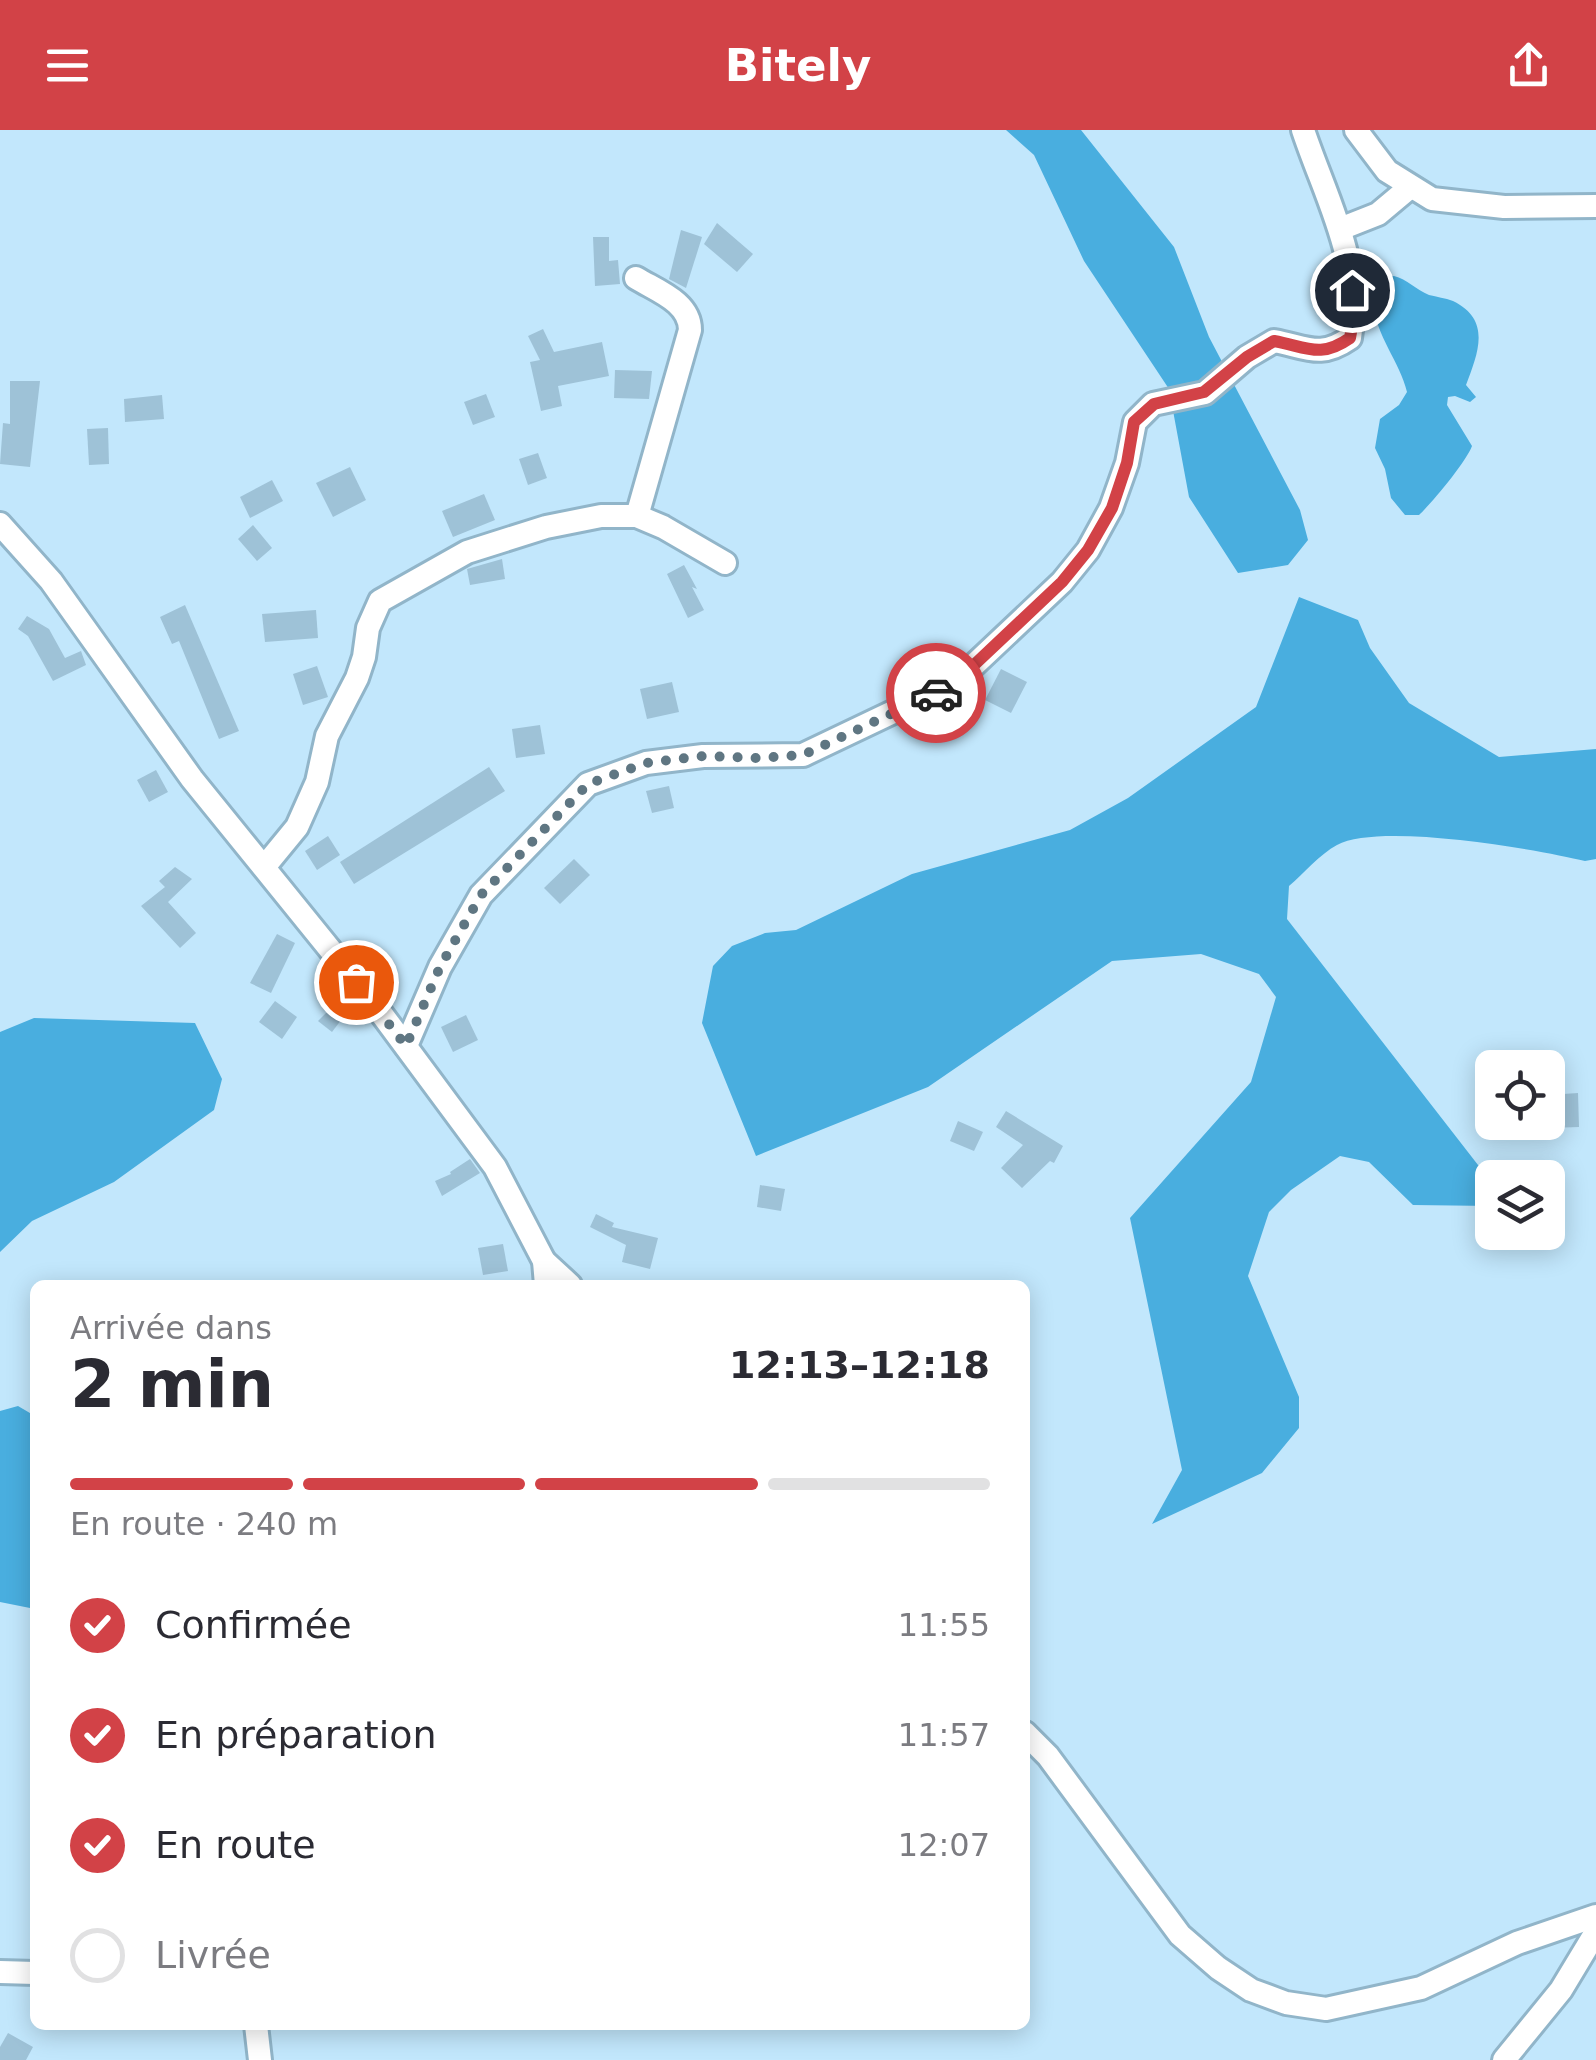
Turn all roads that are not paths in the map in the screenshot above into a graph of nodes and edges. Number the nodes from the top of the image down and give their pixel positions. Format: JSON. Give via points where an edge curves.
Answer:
{"nodes":[{"id":1,"x":1303,"y":130,"type":"edge"},
{"id":2,"x":1356,"y":130,"type":"edge"},
{"id":3,"x":1409,"y":188,"type":"junction"},
{"id":4,"x":1596,"y":206,"type":"edge"},
{"id":5,"x":1340,"y":229,"type":"junction"},
{"id":6,"x":636,"y":278,"type":"dead end"},
{"id":7,"x":637,"y":516,"type":"junction"},
{"id":8,"x":0,"y":524,"type":"edge"},
{"id":9,"x":725,"y":563,"type":"dead end"},
{"id":10,"x":265,"y":866,"type":"junction"},
{"id":11,"x":406,"y":1046,"type":"junction"},
{"id":12,"x":545,"y":1273,"type":"edge"},
{"id":13,"x":1030,"y":1739,"type":"edge"},
{"id":14,"x":1596,"y":1916,"type":"edge"},
{"id":15,"x":1596,"y":1932,"type":"edge"},
{"id":16,"x":0,"y":1972,"type":"edge"},
{"id":17,"x":30,"y":1973,"type":"edge"},
{"id":18,"x":257,"y":2030,"type":"edge"},
{"id":19,"x":260,"y":2060,"type":"edge"},
{"id":20,"x":1504,"y":2060,"type":"edge"}],
"edges":[{"from":1,"to":5,"type":"street"},
{"from":2,"to":3,"type":"street"},
{"from":3,"to":4,"type":"street","via":[[1432,199],[1504,207]]},
{"from":3,"to":5,"type":"street","via":[[1378,214]]},
{"from":5,"to":11,"type":"street","via":[[1350,266],[1350,338],[1332,350],[1314,351],[1274,341],[1204,392],[1143,413],[1134,422],[1112,508],[1088,550],[956,682],[803,755],[646,763],[588,784],[481,895]]},
{"from":6,"to":7,"type":"street","via":[[690,316]]},
{"from":7,"to":9,"type":"street"},
{"from":7,"to":10,"type":"street","via":[[601,516],[467,552],[380,602],[297,827]]},
{"from":8,"to":10,"type":"street","via":[[51,581],[192,779]]},
{"from":10,"to":11,"type":"street"},
{"from":11,"to":12,"type":"street","via":[[496,1168]]},
{"from":13,"to":14,"type":"street","via":[[1180,1934],[1251,1990],[1286,2003],[1326,2009],[1421,1988],[1517,1943]]},
{"from":15,"to":20,"type":"street"},
{"from":16,"to":17,"type":"street"},
{"from":18,"to":19,"type":"street"}]}
